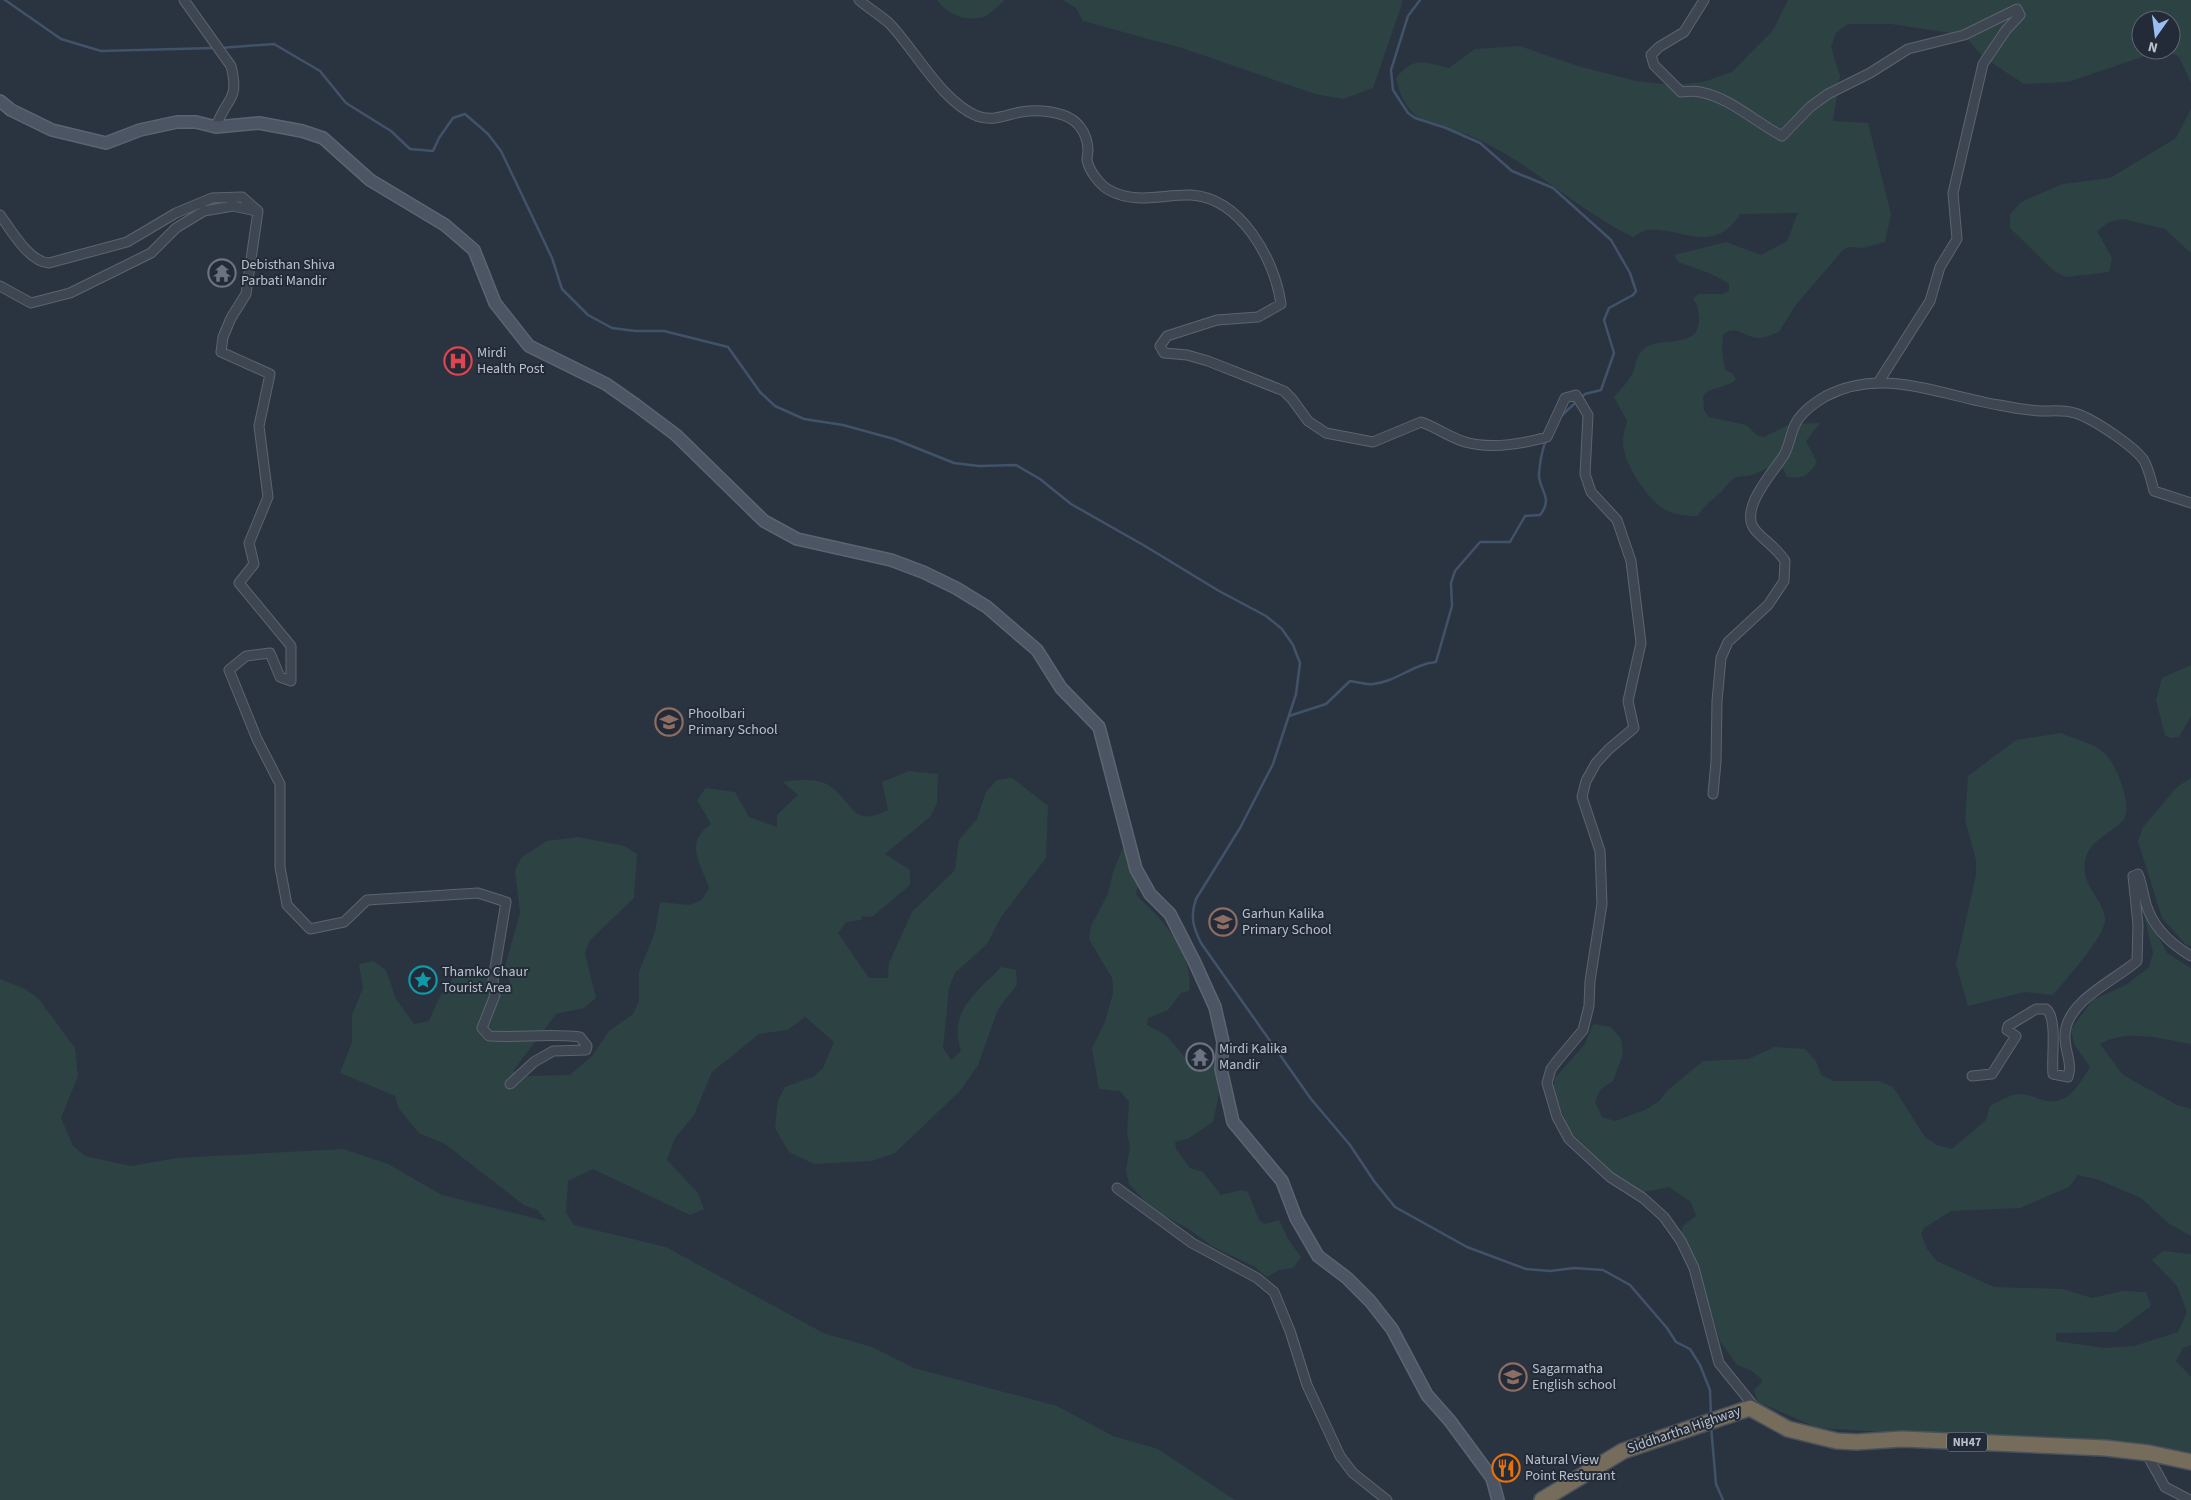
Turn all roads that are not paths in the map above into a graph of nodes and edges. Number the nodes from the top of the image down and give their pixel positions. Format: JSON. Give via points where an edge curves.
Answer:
{"nodes":[{"id":1,"x":184,"y":0,"type":"edge"},
{"id":2,"x":859,"y":0,"type":"edge"},
{"id":3,"x":1704,"y":0,"type":"edge"},
{"id":4,"x":0,"y":101,"type":"edge"},
{"id":5,"x":216,"y":127,"type":"junction"},
{"id":6,"x":258,"y":211,"type":"junction"},
{"id":7,"x":0,"y":215,"type":"edge"},
{"id":8,"x":0,"y":286,"type":"edge"},
{"id":9,"x":1878,"y":383,"type":"junction"},
{"id":10,"x":2191,"y":503,"type":"edge"},
{"id":11,"x":1713,"y":794,"type":"dead end"},
{"id":12,"x":2191,"y":956,"type":"edge"},
{"id":13,"x":1972,"y":1076,"type":"dead end"},
{"id":14,"x":510,"y":1084,"type":"dead end"},
{"id":15,"x":1117,"y":1188,"type":"dead end"},
{"id":16,"x":1754,"y":1410,"type":"junction"},
{"id":17,"x":2149,"y":1453,"type":"junction"},
{"id":18,"x":2191,"y":1462,"type":"edge"},
{"id":19,"x":1387,"y":1500,"type":"edge"},
{"id":20,"x":1498,"y":1500,"type":"edge"},
{"id":21,"x":1542,"y":1500,"type":"edge"},
{"id":22,"x":2190,"y":1500,"type":"edge"}],
"edges":[{"from":1,"to":5,"type":"street","via":[[210,34],[232,72],[235,91]]},
{"from":2,"to":16,"type":"street","via":[[888,22],[952,100],[977,116],[996,120],[1022,112],[1039,111],[1062,115],[1076,122],[1082,130],[1088,146],[1087,161],[1098,182],[1108,190],[1144,199],[1191,195],[1213,199],[1239,219],[1268,262],[1281,304],[1258,317],[1217,320],[1167,336],[1160,346],[1164,353],[1208,361],[1284,391],[1316,428],[1373,442],[1421,422],[1466,442],[1522,444],[1547,437],[1565,398],[1576,395],[1579,399],[1588,415],[1585,474],[1591,492],[1617,520],[1623,536],[1631,562],[1641,644],[1628,701],[1634,728],[1596,763],[1582,797],[1600,851],[1602,904],[1590,981],[1590,1006],[1583,1030],[1551,1069],[1547,1083],[1557,1117],[1569,1139],[1610,1177],[1643,1198],[1664,1217],[1681,1241],[1694,1268],[1719,1363]]},
{"from":3,"to":9,"type":"street","via":[[1684,32],[1651,55],[1654,65],[1681,92],[1698,91],[1727,101],[1782,136],[1810,107],[1828,94],[1870,73],[1908,48],[1964,35],[2018,9],[2020,15],[1983,64],[1953,194],[1957,239],[1940,267],[1930,301]]},
{"from":4,"to":5,"type":"street","via":[[11,110],[52,130],[106,143],[140,130],[177,122]]},
{"from":5,"to":20,"type":"street","via":[[259,123],[323,138],[370,180],[446,225],[474,250],[494,303],[529,346],[606,384],[636,405],[676,435],[764,521],[797,540],[891,560],[923,572],[987,607],[1037,650],[1061,688],[1099,727],[1136,869],[1150,894],[1170,914],[1215,1008],[1224,1042],[1221,1069],[1233,1122],[1282,1181],[1296,1218],[1318,1256],[1370,1300],[1392,1328],[1427,1395],[1492,1478]]},
{"from":6,"to":7,"type":"street","via":[[242,198],[212,198],[176,213],[127,242],[49,263],[41,263],[18,241]]},
{"from":6,"to":8,"type":"street","via":[[232,206],[204,211],[176,228],[151,253],[70,293],[31,303]]},
{"from":6,"to":14,"type":"street","via":[[246,294],[229,324],[221,352],[270,374],[259,426],[268,497],[249,543],[254,564],[239,583],[291,646],[291,681],[280,677],[270,653],[246,656],[229,670],[257,739],[280,784],[280,866],[287,905],[310,929],[344,922],[367,900],[478,893],[506,902],[494,980],[495,995],[482,1028],[489,1036],[549,1034],[580,1037],[587,1046],[586,1050],[553,1051],[534,1062]]},
{"from":9,"to":10,"type":"street","via":[[1912,385],[1998,405],[2040,411],[2067,410],[2086,417],[2130,446],[2143,459],[2154,491]]},
{"from":9,"to":11,"type":"street","via":[[1859,384],[1809,407],[1794,426],[1790,445],[1754,498],[1751,522],[1785,561],[1784,581],[1768,605],[1728,642],[1721,658]]},
{"from":12,"to":13,"type":"street","via":[[2160,931],[2150,916],[2138,874],[2133,876],[2138,925],[2136,961],[2090,994],[2068,1023],[2065,1033],[2071,1068],[2068,1077],[2053,1074],[2052,1021],[2046,1009],[2036,1009],[2008,1026],[2007,1030],[2016,1036],[1992,1074]]},
{"from":15,"to":19,"type":"street","via":[[1192,1243],[1257,1278],[1274,1292],[1307,1385],[1340,1456],[1353,1473]]},
{"from":16,"to":17,"type":"highway","name":"Siddhartha Highway","number":"NH47","via":[[1788,1429],[1837,1441],[1902,1439],[2105,1448]]},
{"from":16,"to":21,"type":"highway","name":"Siddhartha Highway","via":[[1623,1451]]},
{"from":17,"to":18,"type":"highway","name":"Siddhartha Highway","number":"NH47"},
{"from":17,"to":22,"type":"street","via":[[2165,1487]]}]}
